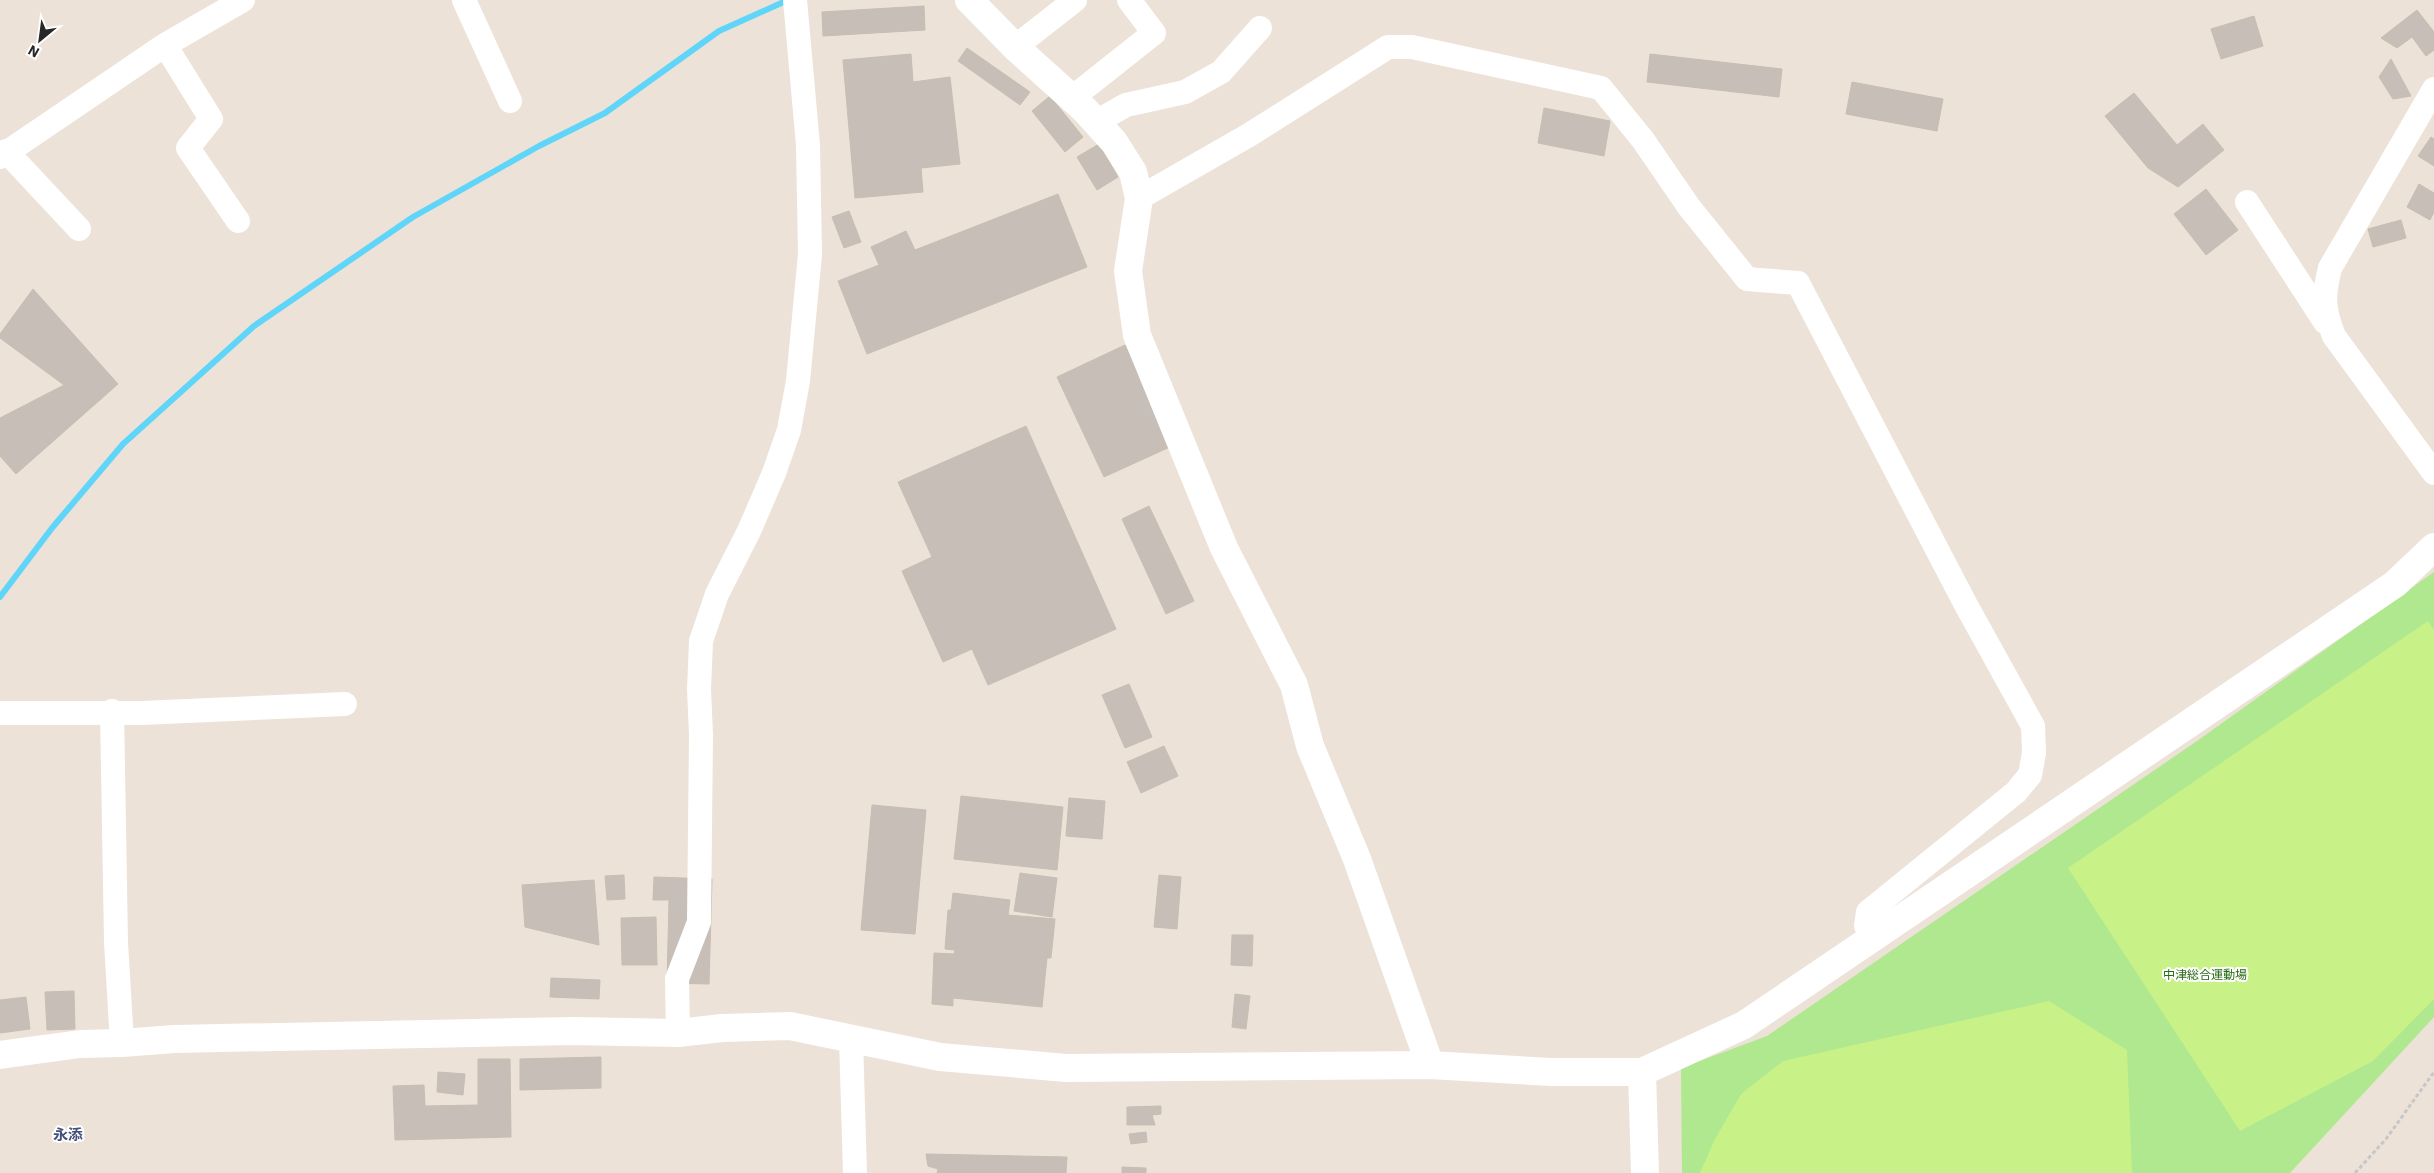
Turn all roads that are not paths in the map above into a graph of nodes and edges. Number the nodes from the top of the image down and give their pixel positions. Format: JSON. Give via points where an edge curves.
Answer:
{"nodes":[{"id":1,"x":243,"y":0,"type":"edge"},
{"id":2,"x":464,"y":0,"type":"edge"},
{"id":3,"x":795,"y":0,"type":"edge"},
{"id":4,"x":969,"y":0,"type":"edge"},
{"id":5,"x":1075,"y":0,"type":"edge"},
{"id":6,"x":1129,"y":0,"type":"edge"},
{"id":7,"x":1260,"y":28,"type":"dead end"},
{"id":8,"x":166,"y":45,"type":"junction"},
{"id":9,"x":1015,"y":47,"type":"junction"},
{"id":10,"x":2434,"y":89,"type":"edge"},
{"id":11,"x":1072,"y":98,"type":"junction"},
{"id":12,"x":510,"y":101,"type":"dead end"},
{"id":13,"x":1096,"y":122,"type":"junction"},
{"id":14,"x":3,"y":154,"type":"edge"},
{"id":15,"x":1139,"y":198,"type":"junction"},
{"id":16,"x":2247,"y":202,"type":"dead end"},
{"id":17,"x":238,"y":220,"type":"dead end"},
{"id":18,"x":80,"y":229,"type":"dead end"},
{"id":19,"x":2334,"y":336,"type":"junction"},
{"id":20,"x":2434,"y":473,"type":"edge"},
{"id":21,"x":2434,"y":547,"type":"edge"},
{"id":22,"x":345,"y":704,"type":"dead end"},
{"id":23,"x":112,"y":711,"type":"junction"},
{"id":24,"x":0,"y":713,"type":"edge"},
{"id":25,"x":1874,"y":939,"type":"junction"},
{"id":26,"x":678,"y":1033,"type":"junction"},
{"id":27,"x":851,"y":1038,"type":"junction"},
{"id":28,"x":122,"y":1043,"type":"junction"},
{"id":29,"x":0,"y":1055,"type":"edge"},
{"id":30,"x":1430,"y":1065,"type":"junction"},
{"id":31,"x":1642,"y":1072,"type":"junction"},
{"id":32,"x":855,"y":1173,"type":"edge"},
{"id":33,"x":1645,"y":1173,"type":"edge"}],
"edges":[{"from":1,"to":8,"type":"street"},
{"from":2,"to":12,"type":"street"},
{"from":3,"to":26,"type":"street","via":[[808,145],[810,254],[798,382],[789,430],[774,473],[717,594],[701,641],[700,922],[677,979]]},
{"from":4,"to":9,"type":"street"},
{"from":5,"to":9,"type":"street"},
{"from":6,"to":11,"type":"street","via":[[1154,33]]},
{"from":7,"to":13,"type":"street","via":[[1220,72],[1185,92],[1126,106]]},
{"from":8,"to":14,"type":"street"},
{"from":8,"to":17,"type":"street","via":[[211,120],[188,148]]},
{"from":9,"to":11,"type":"street"},
{"from":10,"to":19,"type":"street","via":[[2330,268],[2324,292],[2325,314]]},
{"from":11,"to":13,"type":"street"},
{"from":13,"to":15,"type":"street","via":[[1114,142],[1133,172]]},
{"from":14,"to":18,"type":"street"},
{"from":15,"to":25,"type":"street","via":[[1249,135],[1388,47],[1412,47],[1601,88],[1747,279],[1798,283],[2033,726],[2034,753],[2030,774],[2016,792],[1868,912],[1866,926]]},
{"from":15,"to":30,"type":"street","via":[[1128,271],[1137,335],[1224,548],[1294,685],[1310,746],[1357,859]]},
{"from":16,"to":19,"type":"street"},
{"from":19,"to":20,"type":"street"},
{"from":21,"to":25,"type":"street","via":[[2395,584]]},
{"from":22,"to":23,"type":"street","via":[[141,713]]},
{"from":23,"to":24,"type":"street"},
{"from":23,"to":28,"type":"street","via":[[116,942]]},
{"from":25,"to":31,"type":"street","via":[[1744,1025]]},
{"from":26,"to":27,"type":"street","via":[[790,1026]]},
{"from":26,"to":28,"type":"street","via":[[563,1031],[174,1039]]},
{"from":27,"to":30,"type":"street","via":[[940,1057],[1066,1068]]},
{"from":27,"to":32,"type":"street"},
{"from":28,"to":29,"type":"street","via":[[80,1044]]},
{"from":30,"to":31,"type":"street","via":[[1551,1072]]},
{"from":31,"to":33,"type":"street"}]}
